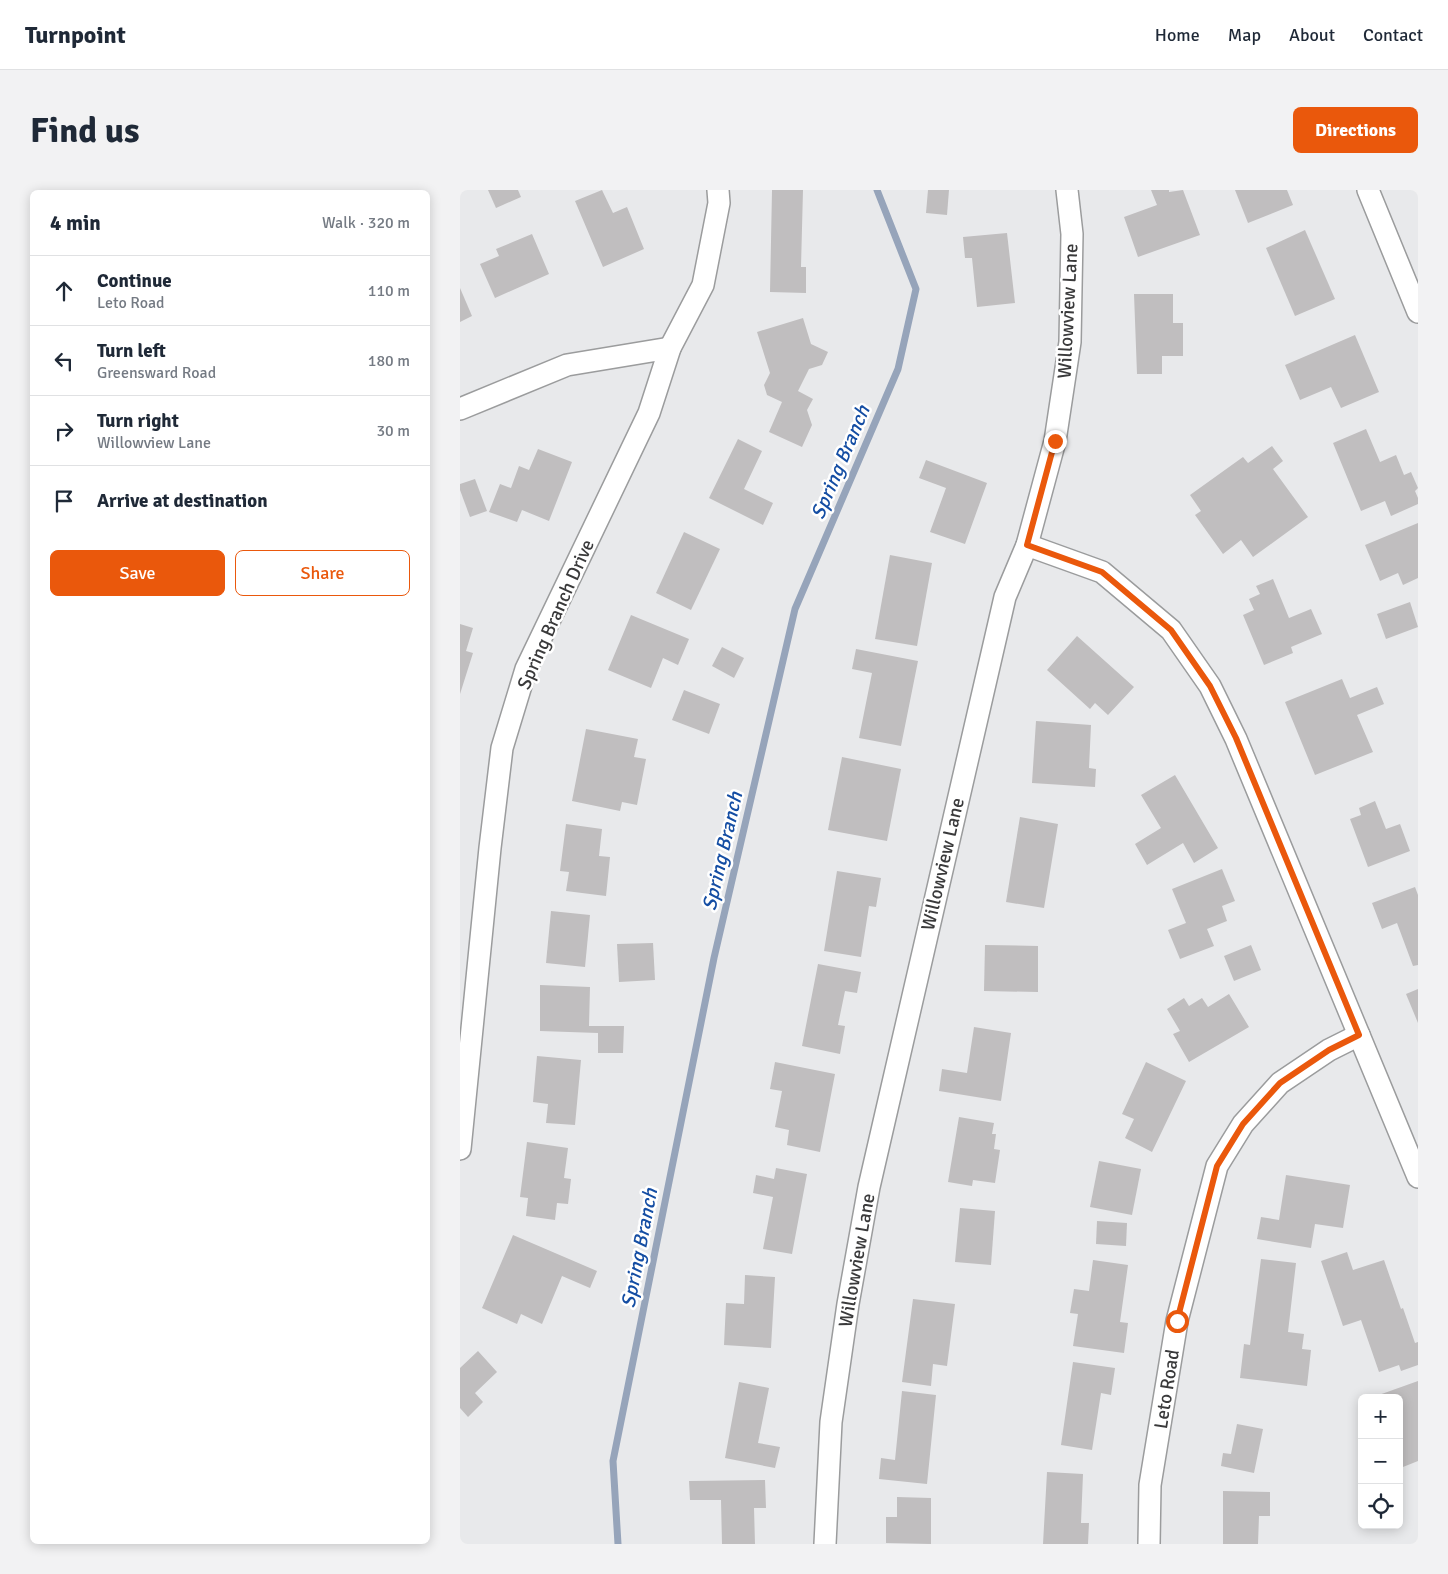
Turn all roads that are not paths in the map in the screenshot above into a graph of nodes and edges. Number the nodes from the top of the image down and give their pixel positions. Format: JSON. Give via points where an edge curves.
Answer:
{"nodes":[{"id":1,"x":718,"y":190,"type":"edge"},
{"id":2,"x":1066,"y":190,"type":"edge"},
{"id":3,"x":1368,"y":190,"type":"edge"},
{"id":4,"x":1418,"y":312,"type":"edge"},
{"id":5,"x":670,"y":348,"type":"junction"},
{"id":6,"x":460,"y":409,"type":"edge"},
{"id":7,"x":1027,"y":545,"type":"junction"},
{"id":8,"x":1359,"y":1035,"type":"junction"},
{"id":9,"x":460,"y":1149,"type":"edge"},
{"id":10,"x":1418,"y":1177,"type":"edge"},
{"id":11,"x":825,"y":1544,"type":"edge"},
{"id":12,"x":1149,"y":1544,"type":"edge"}],
"edges":[{"from":1,"to":5,"type":"street","name":"Spring Branch Drive","via":[[719,203],[703,285]]},
{"from":2,"to":7,"type":"street","name":"Willowview Lane","via":[[1072,234],[1070,342],[1055,441]]},
{"from":3,"to":4,"type":"street"},
{"from":5,"to":6,"type":"street","via":[[567,366]]},
{"from":5,"to":9,"type":"street","name":"Spring Branch Drive","via":[[649,414],[526,669],[502,748]]},
{"from":7,"to":8,"type":"street","via":[[1102,572],[1171,630],[1204,678],[1236,738]]},
{"from":7,"to":11,"type":"street","name":"Willowview Lane","via":[[1004,598],[869,1187],[831,1422]]},
{"from":8,"to":10,"type":"street"},
{"from":8,"to":12,"type":"street","name":"Leto Road","via":[[1329,1050],[1280,1083],[1243,1124],[1217,1166],[1177,1321],[1150,1485]]}]}
